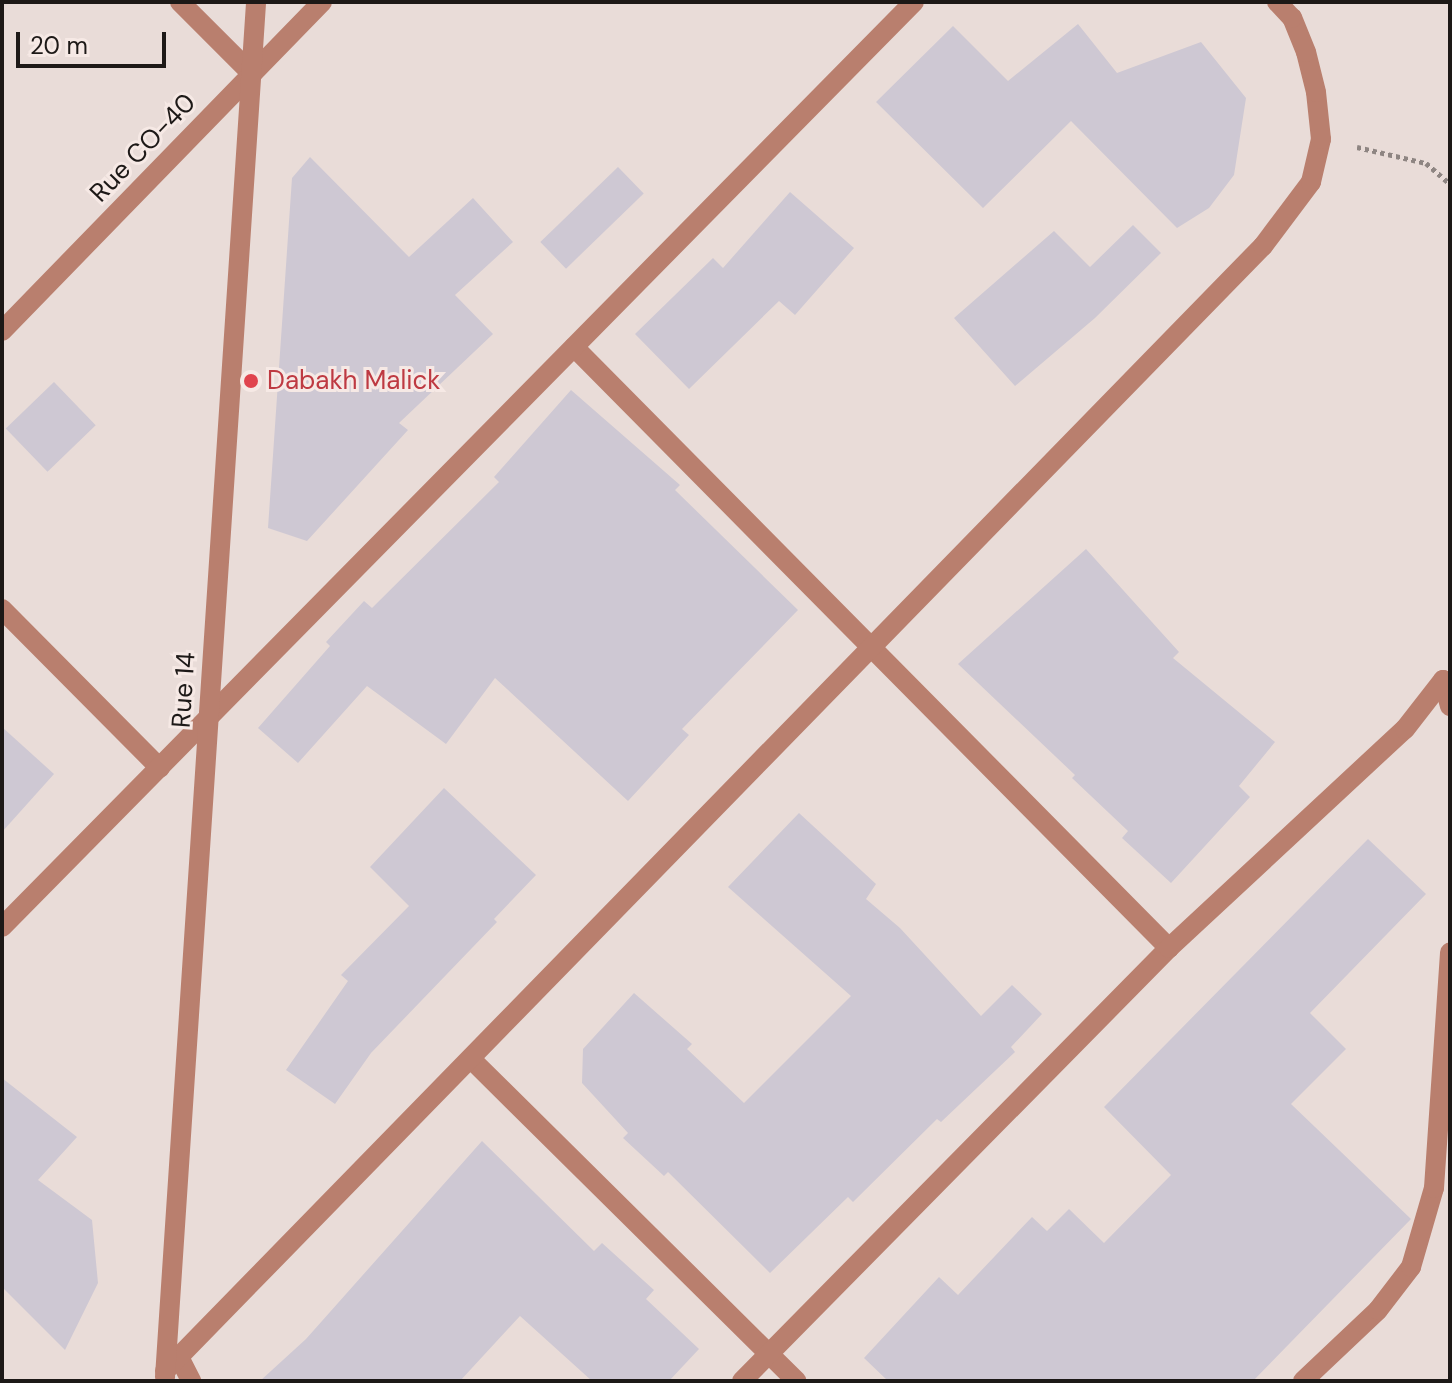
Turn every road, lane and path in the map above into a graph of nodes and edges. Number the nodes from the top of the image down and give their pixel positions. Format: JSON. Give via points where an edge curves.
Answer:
{"nodes":[{"id":1,"x":180,"y":2,"type":"edge"},
{"id":2,"x":256,"y":2,"type":"edge"},
{"id":3,"x":322,"y":2,"type":"edge"},
{"id":4,"x":914,"y":2,"type":"edge"},
{"id":5,"x":1277,"y":2,"type":"edge"},
{"id":6,"x":252,"y":74,"type":"junction"},
{"id":7,"x":1321,"y":139,"type":"junction"},
{"id":8,"x":1450,"y":184,"type":"edge"},
{"id":9,"x":2,"y":331,"type":"edge"},
{"id":10,"x":574,"y":347,"type":"junction"},
{"id":11,"x":2,"y":609,"type":"edge"},
{"id":12,"x":872,"y":650,"type":"junction"},
{"id":13,"x":1450,"y":706,"type":"edge"},
{"id":14,"x":208,"y":718,"type":"junction"},
{"id":15,"x":160,"y":768,"type":"junction"},
{"id":16,"x":2,"y":927,"type":"edge"},
{"id":17,"x":1169,"y":948,"type":"junction"},
{"id":18,"x":1450,"y":953,"type":"edge"},
{"id":19,"x":471,"y":1059,"type":"junction"},
{"id":20,"x":769,"y":1354,"type":"junction"},
{"id":21,"x":170,"y":1370,"type":"edge"},
{"id":22,"x":191,"y":1381,"type":"edge"},
{"id":23,"x":742,"y":1381,"type":"edge"},
{"id":24,"x":796,"y":1381,"type":"edge"},
{"id":25,"x":1303,"y":1381,"type":"edge"}],
"edges":[{"from":1,"to":6,"type":"street"},
{"from":2,"to":6,"type":"street","name":"Rue 14"},
{"from":3,"to":6,"type":"street","name":"Rue CO-40"},
{"from":4,"to":10,"type":"street"},
{"from":5,"to":7,"type":"street","via":[[1292,18],[1306,52]]},
{"from":6,"to":9,"type":"street","name":"Rue CO-40"},
{"from":6,"to":14,"type":"street","name":"Rue 14"},
{"from":7,"to":8,"type":"path","via":[[1426,163]]},
{"from":7,"to":12,"type":"street","via":[[1311,182],[1263,246]]},
{"from":10,"to":12,"type":"street"},
{"from":10,"to":14,"type":"street"},
{"from":11,"to":15,"type":"street"},
{"from":12,"to":17,"type":"street"},
{"from":12,"to":19,"type":"street"},
{"from":13,"to":17,"type":"street","via":[[1443,680],[1405,729]]},
{"from":14,"to":15,"type":"street"},
{"from":14,"to":21,"type":"street","name":"Rue 14"},
{"from":15,"to":16,"type":"street"},
{"from":17,"to":20,"type":"street"},
{"from":18,"to":25,"type":"street","via":[[1434,1188],[1411,1267],[1378,1310]]},
{"from":19,"to":20,"type":"street"},
{"from":19,"to":21,"type":"street"},
{"from":20,"to":23,"type":"street"},
{"from":20,"to":24,"type":"street"},
{"from":21,"to":22,"type":"street"}]}
